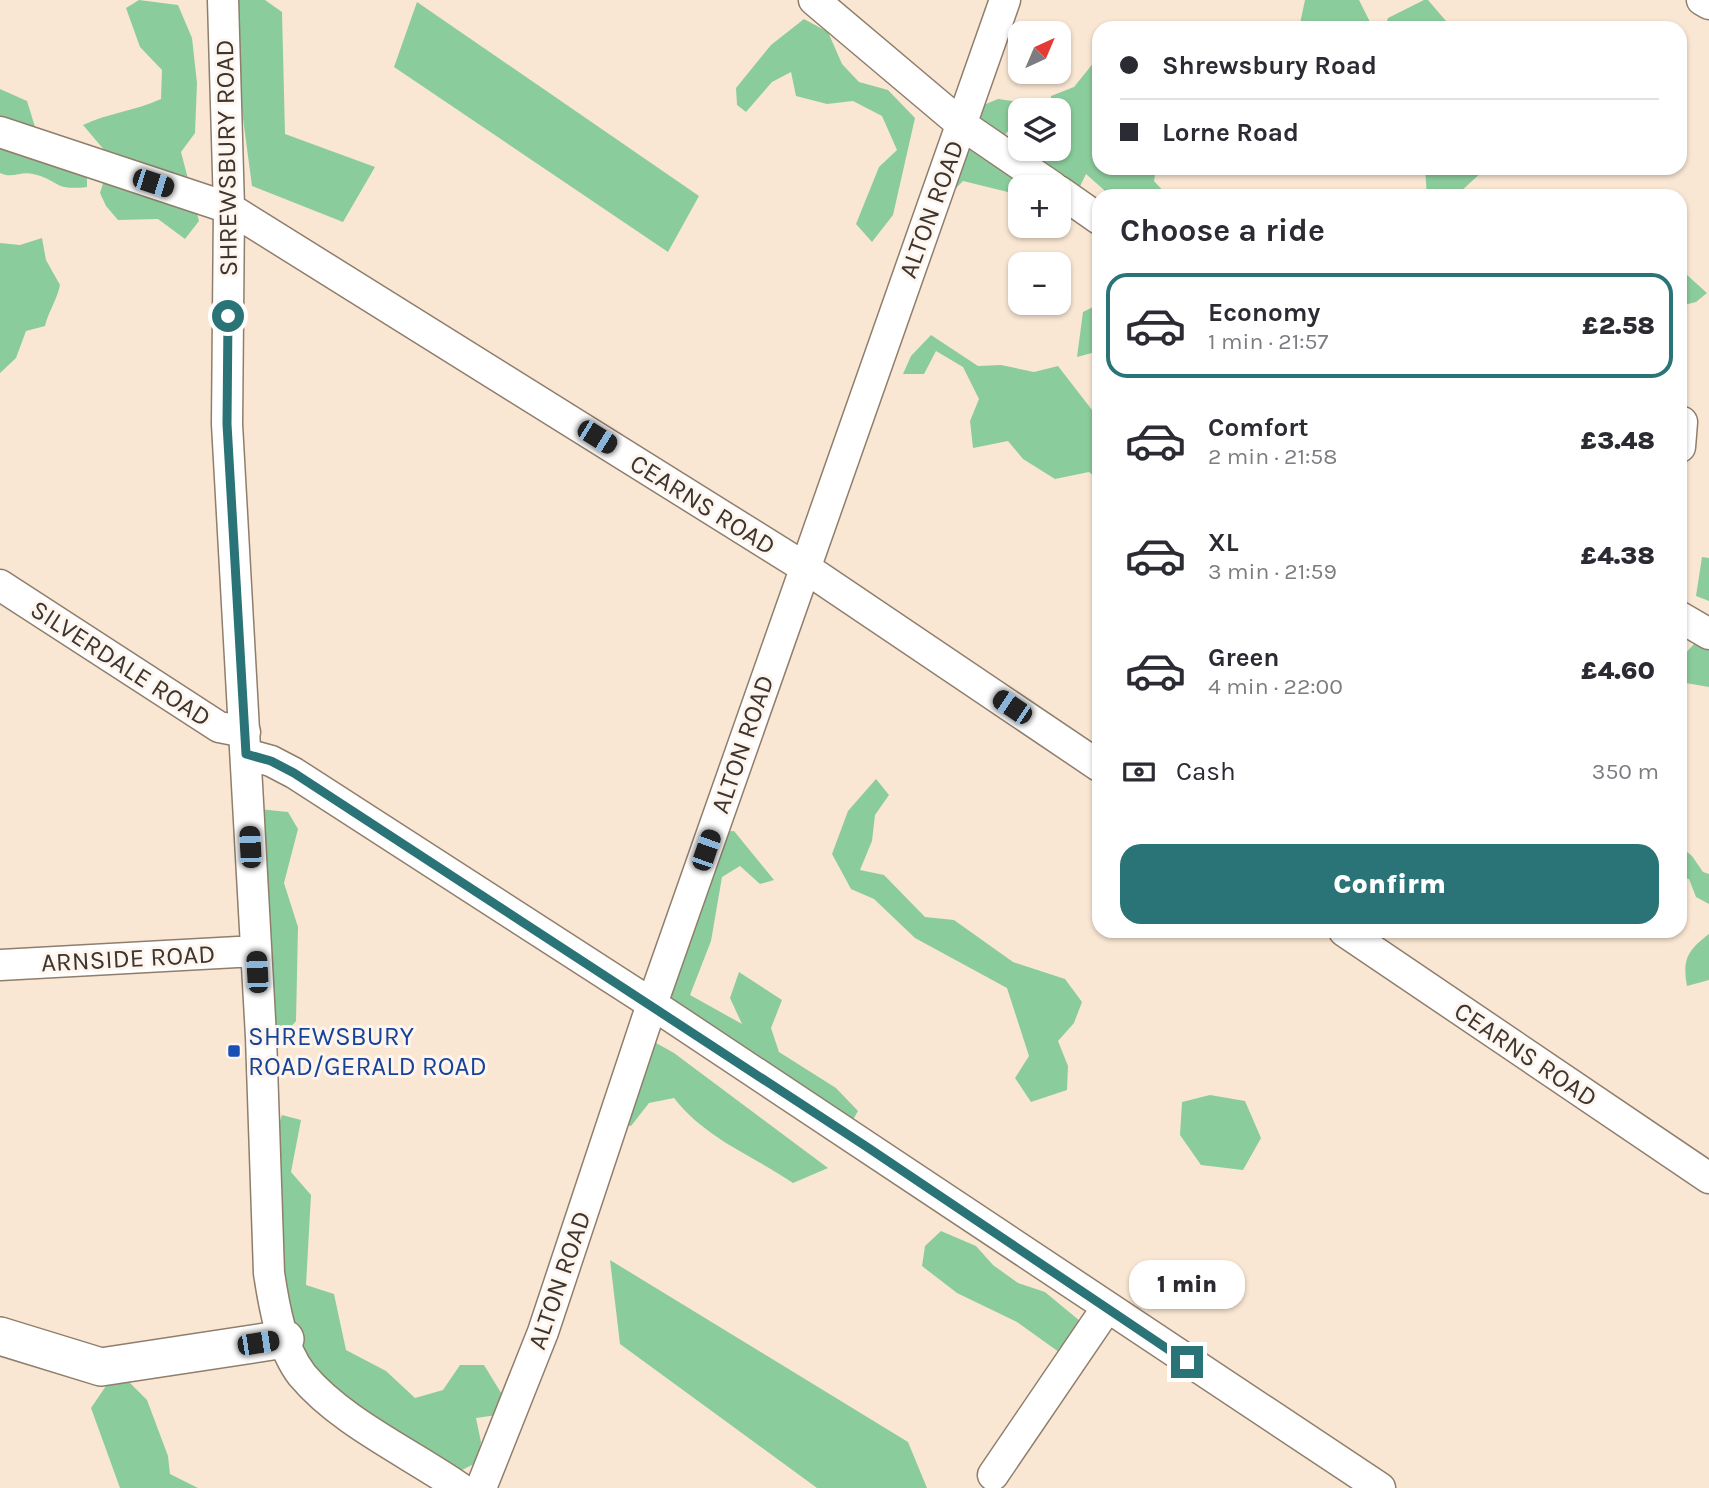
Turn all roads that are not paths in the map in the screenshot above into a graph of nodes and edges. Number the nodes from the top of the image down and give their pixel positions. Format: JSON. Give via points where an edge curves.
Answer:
{"nodes":[{"id":1,"x":223,"y":0,"type":"edge"},
{"id":2,"x":814,"y":0,"type":"edge"},
{"id":3,"x":1005,"y":0,"type":"edge"},
{"id":4,"x":1702,"y":0,"type":"edge"},
{"id":5,"x":1709,"y":4,"type":"edge"},
{"id":6,"x":961,"y":124,"type":"junction"},
{"id":7,"x":0,"y":132,"type":"edge"},
{"id":8,"x":1035,"y":175,"type":"edge"},
{"id":9,"x":1071,"y":199,"type":"edge"},
{"id":10,"x":229,"y":208,"type":"junction"},
{"id":11,"x":1092,"y":214,"type":"edge"},
{"id":12,"x":804,"y":567,"type":"junction"},
{"id":13,"x":0,"y":585,"type":"edge"},
{"id":14,"x":1687,"y":621,"type":"edge"},
{"id":15,"x":1709,"y":634,"type":"edge"},
{"id":16,"x":246,"y":743,"type":"junction"},
{"id":17,"x":1092,"y":761,"type":"edge"},
{"id":18,"x":1354,"y":938,"type":"edge"},
{"id":19,"x":256,"y":951,"type":"junction"},
{"id":20,"x":0,"y":965,"type":"edge"},
{"id":21,"x":652,"y":1004,"type":"junction"},
{"id":22,"x":1709,"y":1178,"type":"edge"},
{"id":23,"x":1106,"y":1309,"type":"junction"},
{"id":24,"x":0,"y":1336,"type":"edge"},
{"id":25,"x":285,"y":1339,"type":"junction"},
{"id":26,"x":993,"y":1475,"type":"dead end"},
{"id":27,"x":460,"y":1488,"type":"edge"},
{"id":28,"x":481,"y":1488,"type":"edge"},
{"id":29,"x":1380,"y":1488,"type":"edge"}],
"edges":[{"from":1,"to":10,"type":"street","name":"SHREWSBURY ROAD"},
{"from":2,"to":6,"type":"street"},
{"from":3,"to":6,"type":"street","name":"ALTON ROAD"},
{"from":4,"to":5,"type":"street"},
{"from":6,"to":8,"type":"street"},
{"from":6,"to":12,"type":"street","name":"ALTON ROAD"},
{"from":7,"to":10,"type":"street","name":"CEARNS ROAD"},
{"from":9,"to":11,"type":"street"},
{"from":10,"to":12,"type":"street","name":"CEARNS ROAD"},
{"from":10,"to":16,"type":"street","name":"SHREWSBURY ROAD","via":[[227,424]]},
{"from":12,"to":17,"type":"street","name":"CEARNS ROAD"},
{"from":12,"to":21,"type":"street","name":"ALTON ROAD"},
{"from":13,"to":16,"type":"street","name":"SILVERDALE ROAD"},
{"from":14,"to":15,"type":"street"},
{"from":16,"to":19,"type":"street","name":"SHREWSBURY ROAD"},
{"from":16,"to":21,"type":"street","name":"SILVERDALE ROAD"},
{"from":18,"to":22,"type":"street","name":"CEARNS ROAD"},
{"from":19,"to":20,"type":"street","name":"ARNSIDE ROAD"},
{"from":19,"to":25,"type":"street","name":"SHREWSBURY ROAD","via":[[268,1273]]},
{"from":21,"to":23,"type":"street","name":"SILVERDALE ROAD"},
{"from":21,"to":28,"type":"street","name":"ALTON ROAD","via":[[543,1332]]},
{"from":23,"to":26,"type":"street"},
{"from":23,"to":29,"type":"street","name":"SILVERDALE ROAD"},
{"from":24,"to":25,"type":"street","via":[[101,1367]]},
{"from":25,"to":27,"type":"street","name":"SHREWSBURY ROAD","via":[[302,1374],[356,1422]]}]}
